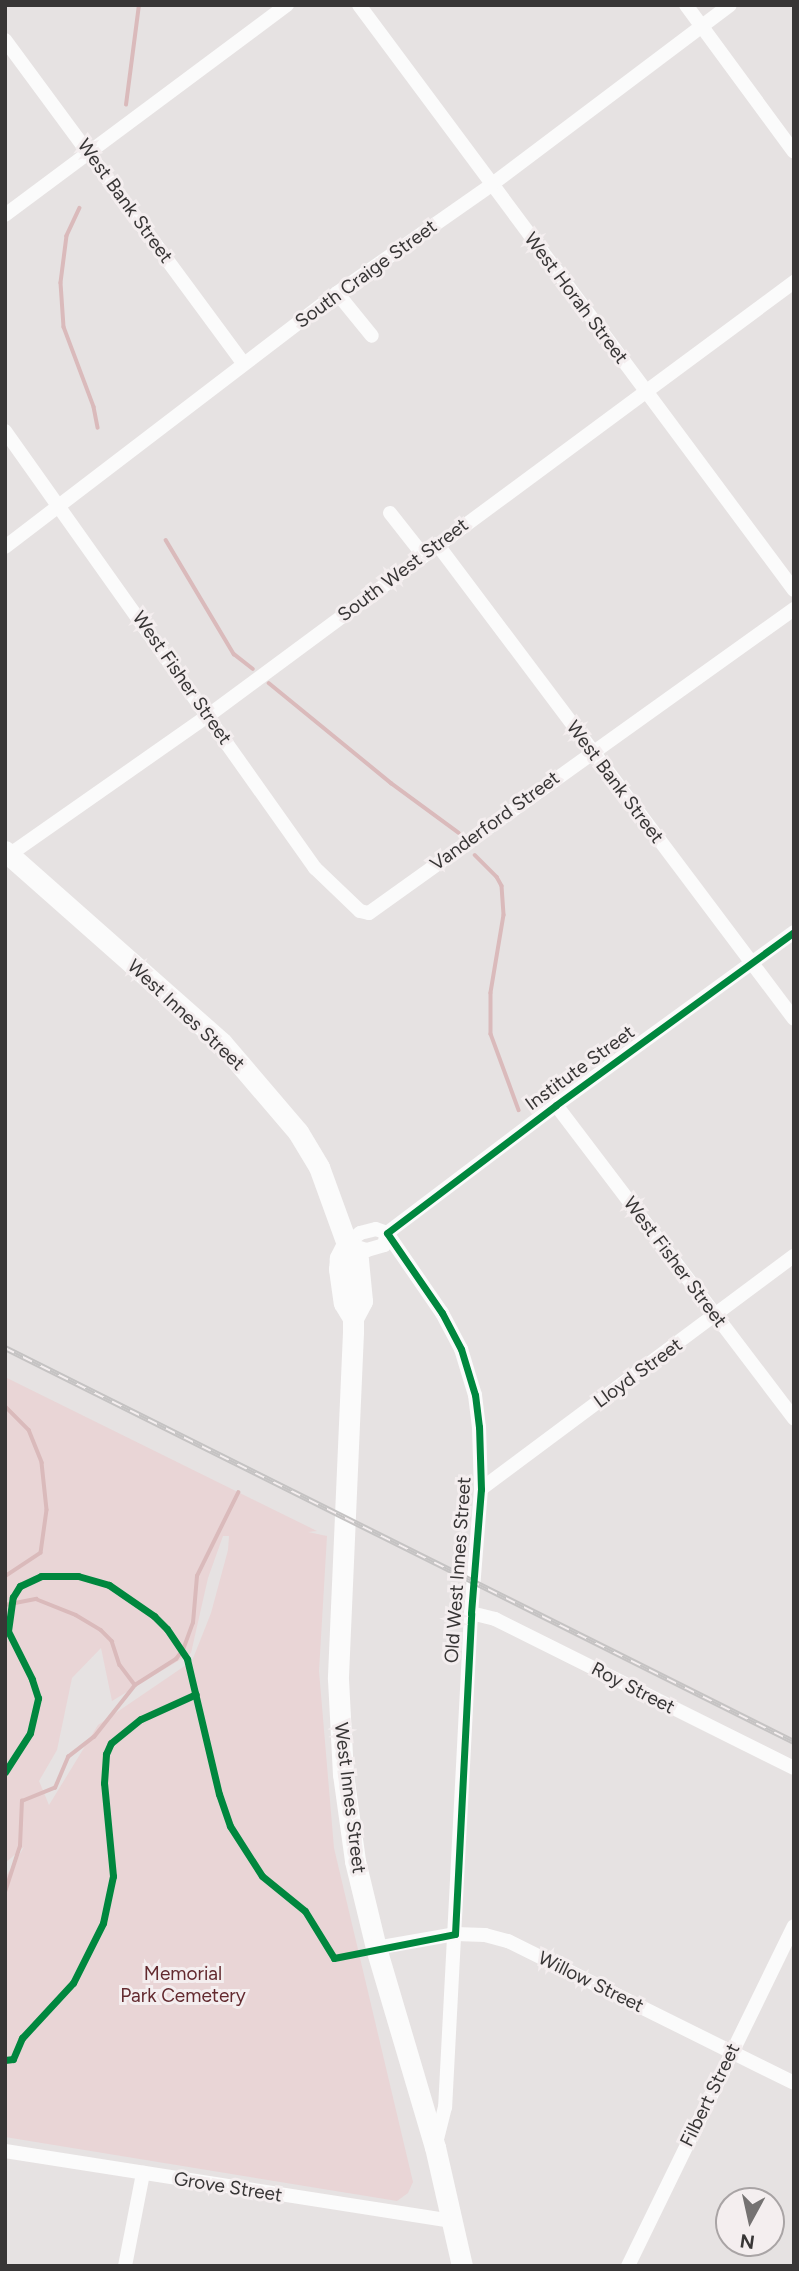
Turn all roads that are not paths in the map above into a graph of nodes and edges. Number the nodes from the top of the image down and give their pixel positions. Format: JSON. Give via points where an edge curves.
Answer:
{"nodes":[{"id":1,"x":286,"y":5,"type":"edge"},
{"id":2,"x":359,"y":5,"type":"edge"},
{"id":3,"x":686,"y":5,"type":"edge"},
{"id":4,"x":730,"y":5,"type":"edge"},
{"id":5,"x":701,"y":26,"type":"junction"},
{"id":6,"x":5,"y":40,"type":"edge"},
{"id":7,"x":89,"y":152,"type":"junction"},
{"id":8,"x":794,"y":152,"type":"edge"},
{"id":9,"x":491,"y":185,"type":"junction"},
{"id":10,"x":5,"y":215,"type":"edge"},
{"id":11,"x":794,"y":282,"type":"edge"},
{"id":12,"x":337,"y":293,"type":"junction"},
{"id":13,"x":372,"y":336,"type":"dead end"},
{"id":14,"x":243,"y":363,"type":"junction"},
{"id":15,"x":646,"y":392,"type":"junction"},
{"id":16,"x":5,"y":431,"type":"edge"},
{"id":17,"x":60,"y":506,"type":"junction"},
{"id":18,"x":390,"y":513,"type":"dead end"},
{"id":19,"x":437,"y":544,"type":"junction"},
{"id":20,"x":5,"y":547,"type":"edge"},
{"id":21,"x":423,"y":555,"type":"junction"},
{"id":22,"x":794,"y":590,"type":"edge"},
{"id":23,"x":794,"y":609,"type":"edge"},
{"id":24,"x":209,"y":715,"type":"junction"},
{"id":25,"x":592,"y":751,"type":"junction"},
{"id":26,"x":7,"y":853,"type":"edge"},
{"id":27,"x":369,"y":913,"type":"joint"},
{"id":28,"x":794,"y":932,"type":"edge"},
{"id":29,"x":751,"y":963,"type":"junction"},
{"id":30,"x":794,"y":1019,"type":"edge"},
{"id":31,"x":556,"y":1105,"type":"junction"},
{"id":32,"x":387,"y":1233,"type":"junction"},
{"id":33,"x":347,"y":1244,"type":"junction"},
{"id":34,"x":794,"y":1256,"type":"edge"},
{"id":35,"x":716,"y":1315,"type":"junction"},
{"id":36,"x":794,"y":1419,"type":"edge"},
{"id":37,"x":481,"y":1489,"type":"junction"},
{"id":38,"x":471,"y":1613,"type":"junction"},
{"id":39,"x":794,"y":1768,"type":"edge"},
{"id":40,"x":794,"y":1926,"type":"edge"},
{"id":41,"x":455,"y":1934,"type":"junction"},
{"id":42,"x":376,"y":1948,"type":"junction"},
{"id":43,"x":731,"y":2052,"type":"junction"},
{"id":44,"x":794,"y":2083,"type":"edge"},
{"id":45,"x":435,"y":2147,"type":"junction"},
{"id":46,"x":5,"y":2151,"type":"edge"},
{"id":47,"x":143,"y":2173,"type":"junction"},
{"id":48,"x":450,"y":2221,"type":"junction"},
{"id":49,"x":125,"y":2266,"type":"edge"},
{"id":50,"x":462,"y":2266,"type":"edge"},
{"id":51,"x":628,"y":2266,"type":"edge"}],
"edges":[{"from":1,"to":7,"type":"street"},
{"from":2,"to":9,"type":"street","name":"West Horah Street"},
{"from":3,"to":5,"type":"street"},
{"from":4,"to":5,"type":"street","name":"South Craige Street"},
{"from":5,"to":8,"type":"street"},
{"from":5,"to":9,"type":"street","name":"South Craige Street"},
{"from":6,"to":7,"type":"street","name":"West Bank Street"},
{"from":7,"to":10,"type":"street"},
{"from":7,"to":14,"type":"street","name":"West Bank Street"},
{"from":9,"to":12,"type":"street","name":"South Craige Street"},
{"from":9,"to":15,"type":"street","name":"West Horah Street"},
{"from":11,"to":15,"type":"street","name":"South West Street"},
{"from":12,"to":13,"type":"street"},
{"from":12,"to":14,"type":"street","name":"South Craige Street"},
{"from":14,"to":17,"type":"street","name":"South Craige Street"},
{"from":15,"to":19,"type":"street","name":"South West Street"},
{"from":15,"to":22,"type":"street","name":"West Horah Street"},
{"from":16,"to":17,"type":"street","name":"West Fisher Street"},
{"from":17,"to":20,"type":"street","name":"South Craige Street"},
{"from":17,"to":24,"type":"street","name":"West Fisher Street"},
{"from":18,"to":21,"type":"street"},
{"from":19,"to":21,"type":"street","name":"South West Street"},
{"from":19,"to":25,"type":"street","name":"West Bank Street"},
{"from":21,"to":24,"type":"street","name":"South West Street"},
{"from":23,"to":25,"type":"street","name":"Vanderford Street"},
{"from":24,"to":26,"type":"street","name":"South West Street"},
{"from":24,"to":27,"type":"street","name":"West Fisher Street","via":[[315,868],[360,911]]},
{"from":25,"to":27,"type":"street","name":"Vanderford Street"},
{"from":25,"to":29,"type":"street","name":"West Bank Street"},
{"from":26,"to":33,"type":"main road","name":"West Innes Street","via":[[222,1043],[271,1097],[319,1167]]},
{"from":28,"to":29,"type":"street","name":"Institute Street"},
{"from":29,"to":30,"type":"street","name":"West Bank Street"},
{"from":29,"to":31,"type":"street","name":"Institute Street"},
{"from":31,"to":32,"type":"street","name":"Institute Street"},
{"from":31,"to":35,"type":"street","name":"West Fisher Street"},
{"from":32,"to":33,"type":"street","name":"Institute Street","via":[[384,1245],[368,1250]]},
{"from":32,"to":37,"type":"street","name":"Old West Innes Street","via":[[461,1349],[475,1395]]},
{"from":33,"to":42,"type":"main road","name":"West Innes Street","via":[[339,1269],[344,1303],[353,1318],[338,1679],[343,1774],[355,1861]]},
{"from":34,"to":35,"type":"street","name":"Lloyd Street"},
{"from":35,"to":36,"type":"street","name":"West Fisher Street"},
{"from":35,"to":37,"type":"street","name":"Lloyd Street"},
{"from":37,"to":38,"type":"street","name":"Old West Innes Street"},
{"from":38,"to":39,"type":"street","name":"Roy Street","via":[[495,1619]]},
{"from":38,"to":41,"type":"street","name":"Old West Innes Street"},
{"from":40,"to":43,"type":"street","name":"Filbert Street"},
{"from":41,"to":42,"type":"street","name":"Willow Street"},
{"from":41,"to":43,"type":"street","name":"Willow Street","via":[[508,1941]]},
{"from":41,"to":45,"type":"street","name":"Old West Innes Street","via":[[445,2107]]},
{"from":42,"to":45,"type":"main road","name":"West Innes Street"},
{"from":43,"to":44,"type":"street","name":"Willow Street"},
{"from":43,"to":51,"type":"street","name":"Filbert Street"},
{"from":45,"to":48,"type":"main road","name":"West Innes Street"},
{"from":46,"to":47,"type":"street","name":"Grove Street"},
{"from":47,"to":48,"type":"street","name":"Grove Street"},
{"from":47,"to":49,"type":"street"},
{"from":48,"to":50,"type":"main road","name":"West Innes Street"}]}
